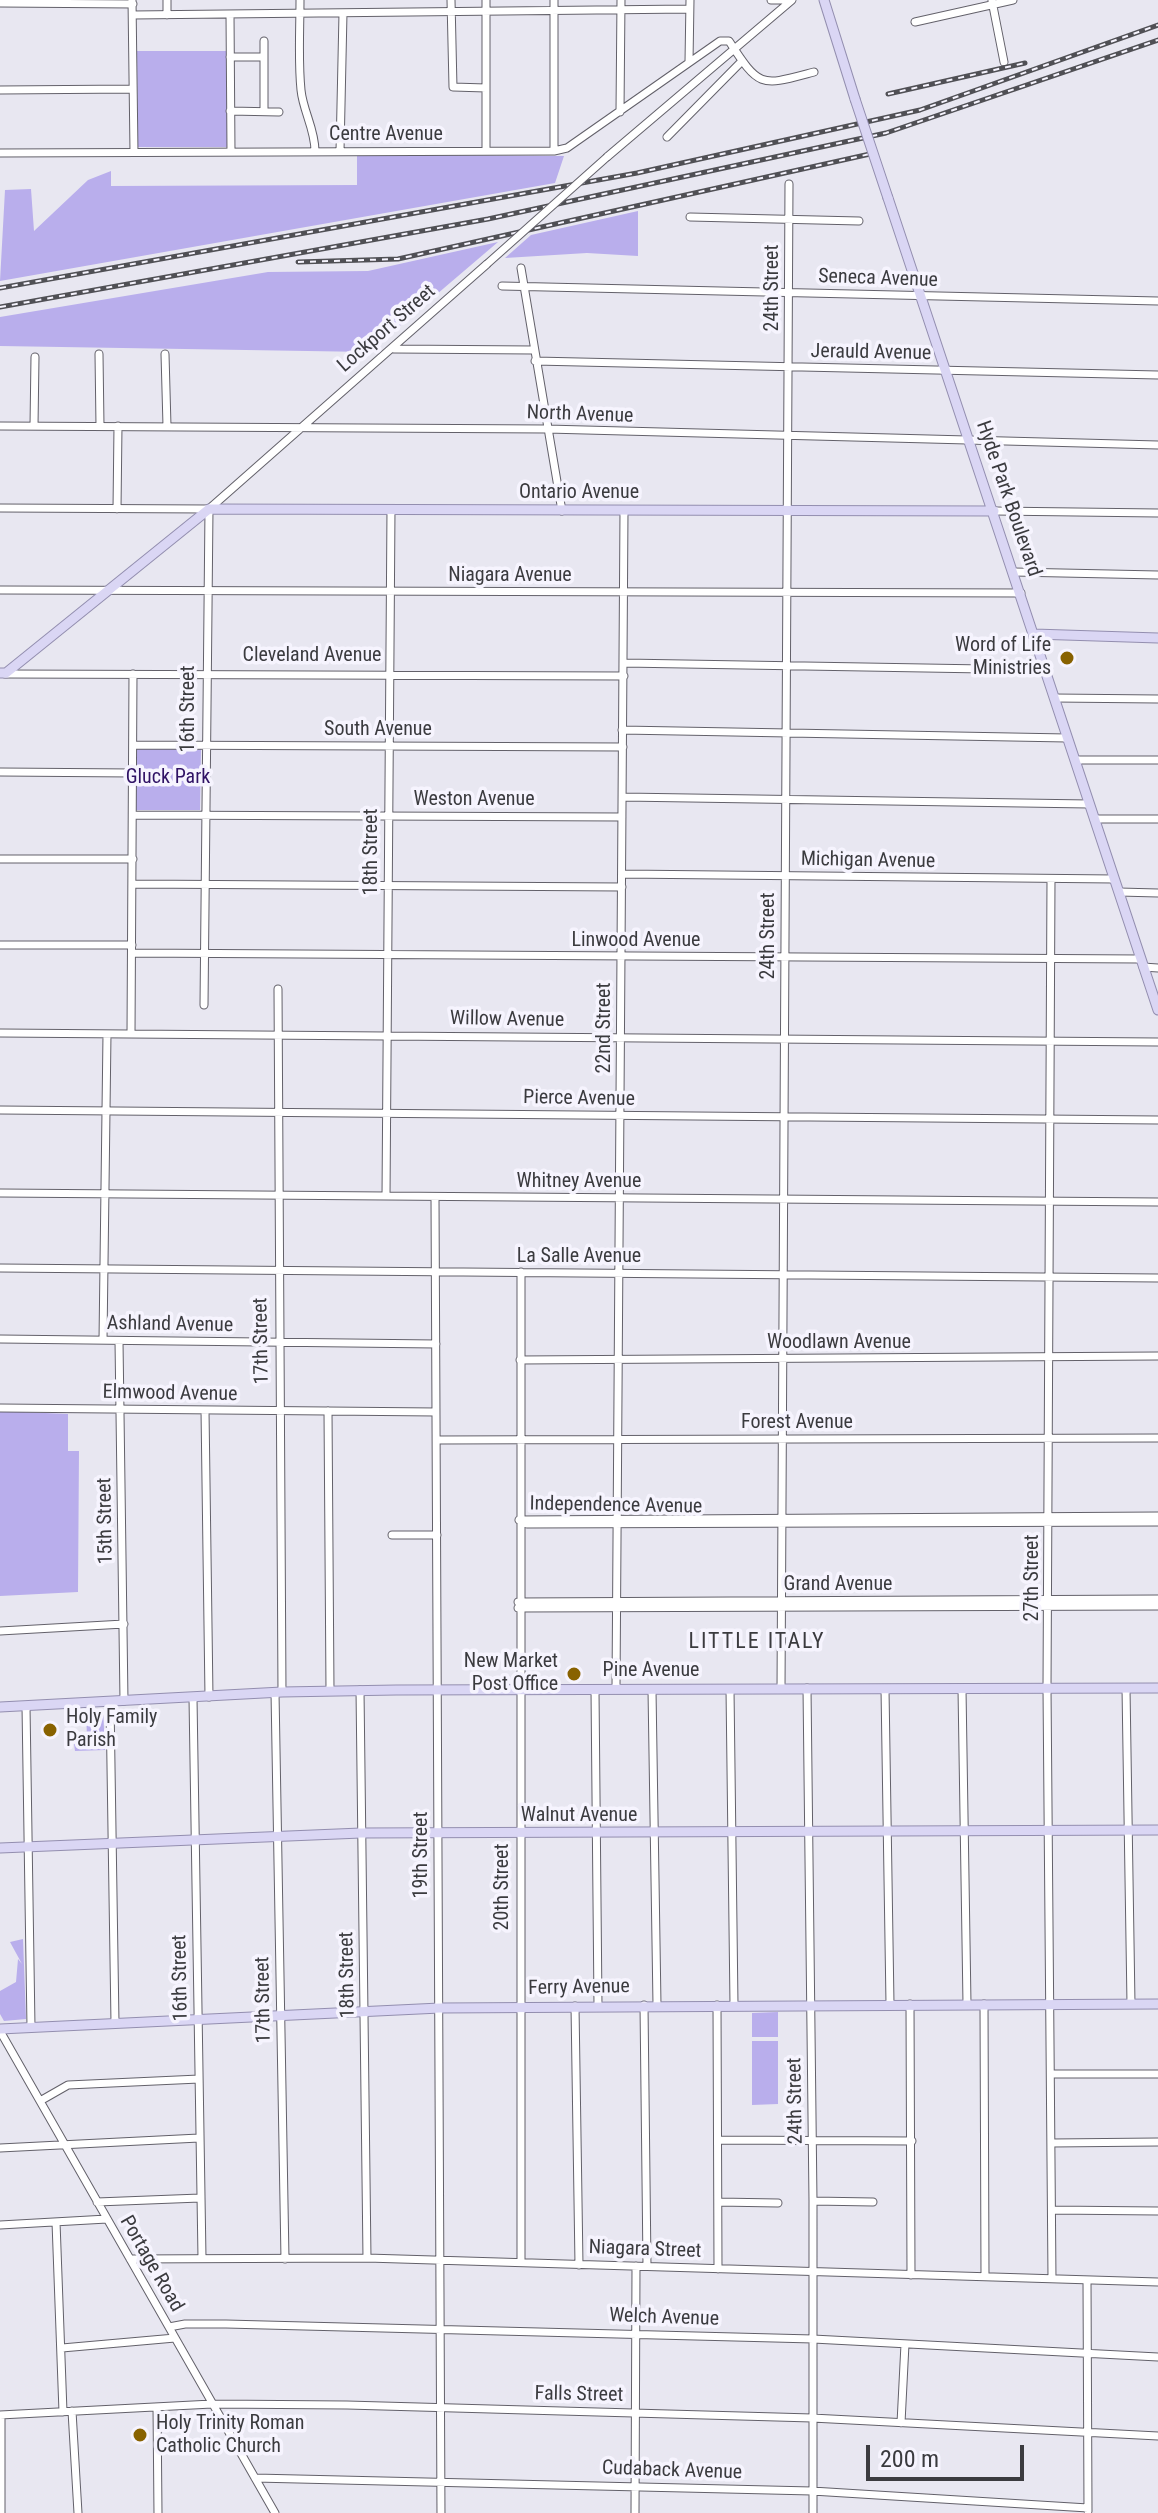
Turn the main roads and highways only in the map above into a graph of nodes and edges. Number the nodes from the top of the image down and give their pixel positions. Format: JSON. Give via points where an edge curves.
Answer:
{"nodes":[{"id":1,"x":824,"y":0,"type":"edge"},
{"id":2,"x":209,"y":509,"type":"joint"},
{"id":3,"x":994,"y":511,"type":"junction"},
{"id":4,"x":1034,"y":634,"type":"junction"},
{"id":5,"x":1158,"y":638,"type":"edge"},
{"id":6,"x":2,"y":675,"type":"edge"},
{"id":7,"x":1158,"y":1010,"type":"edge"},
{"id":8,"x":1158,"y":1688,"type":"edge"},
{"id":9,"x":0,"y":1707,"type":"edge"},
{"id":10,"x":1158,"y":1830,"type":"edge"},
{"id":11,"x":0,"y":1848,"type":"edge"},
{"id":12,"x":1158,"y":2004,"type":"edge"},
{"id":13,"x":0,"y":2030,"type":"edge"}],
"edges":[{"from":1,"to":3,"type":"main road","name":"Hyde Park Boulevard","bridge":true},
{"from":2,"to":3,"type":"main road","name":"Ontario Avenue"},
{"from":2,"to":6,"type":"main road","name":"Lockport Street"},
{"from":3,"to":4,"type":"main road","name":"Hyde Park Boulevard"},
{"from":4,"to":5,"type":"main road"},
{"from":4,"to":7,"type":"main road","name":"Hyde Park Boulevard"},
{"from":8,"to":9,"type":"main road","name":"Pine Avenue","via":[[360,1690]]},
{"from":10,"to":11,"type":"main road","name":"Walnut Avenue","via":[[361,1833]]},
{"from":12,"to":13,"type":"main road","name":"Ferry Avenue","via":[[440,2008]]}]}
